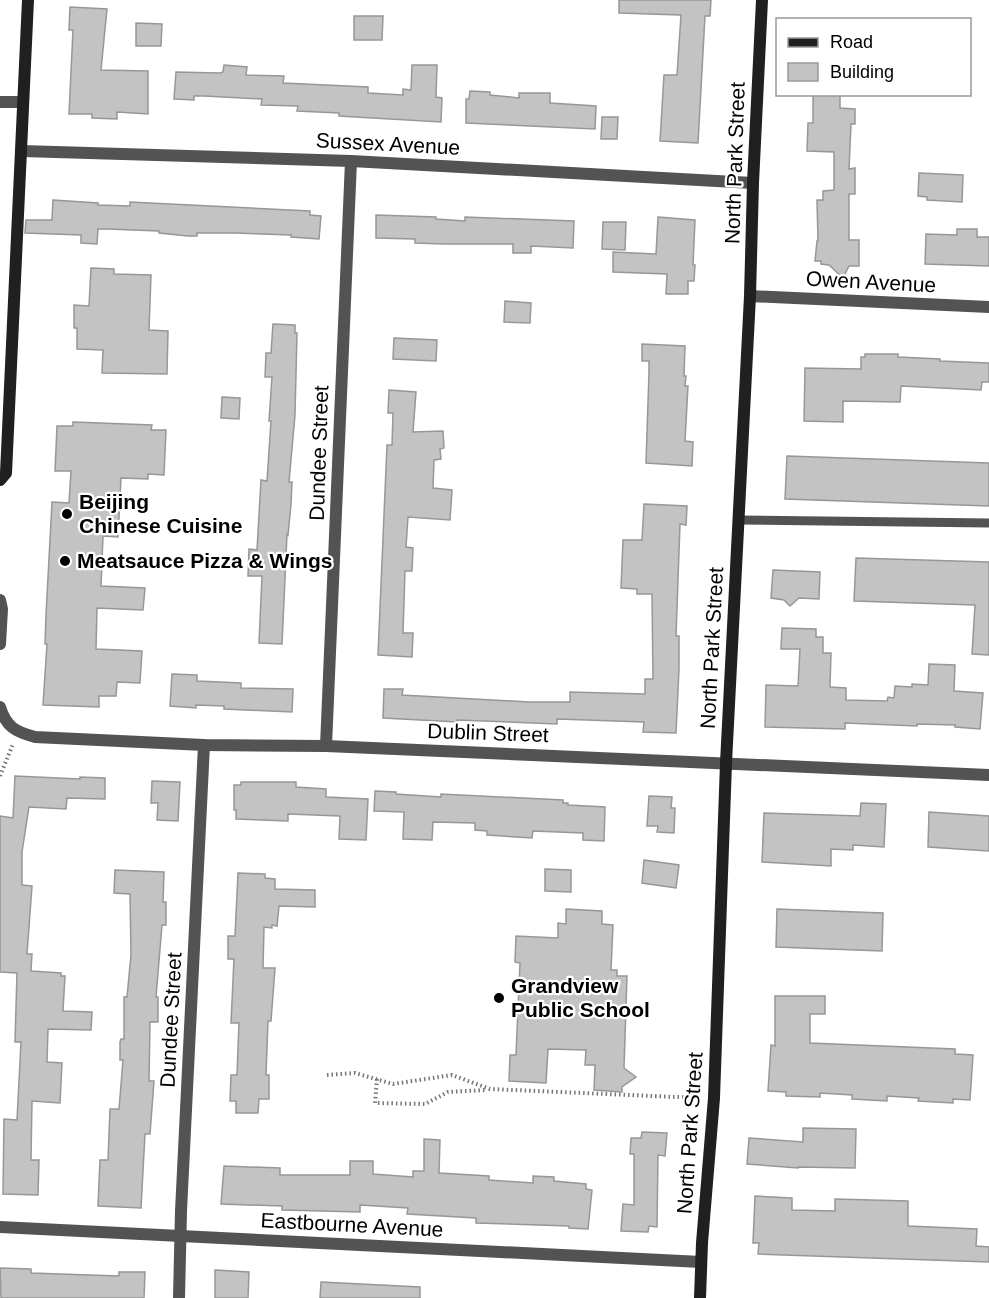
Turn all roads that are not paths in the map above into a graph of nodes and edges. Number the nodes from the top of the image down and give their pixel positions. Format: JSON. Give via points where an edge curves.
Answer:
{"nodes":[{"id":1,"x":28,"y":0,"type":"edge"},
{"id":2,"x":762,"y":0,"type":"edge"},
{"id":3,"x":0,"y":102,"type":"edge"},
{"id":4,"x":22,"y":102,"type":"junction"},
{"id":5,"x":22,"y":151,"type":"junction"},
{"id":6,"x":351,"y":161,"type":"junction"},
{"id":7,"x":753,"y":183,"type":"junction"},
{"id":8,"x":750,"y":296,"type":"junction"},
{"id":9,"x":989,"y":307,"type":"edge"},
{"id":10,"x":0,"y":480,"type":"edge"},
{"id":11,"x":738,"y":520,"type":"junction"},
{"id":12,"x":989,"y":523,"type":"edge"},
{"id":13,"x":0,"y":600,"type":"edge"},
{"id":14,"x":0,"y":644,"type":"edge"},
{"id":15,"x":0,"y":706,"type":"edge"},
{"id":16,"x":204,"y":745,"type":"junction"},
{"id":17,"x":326,"y":746,"type":"junction"},
{"id":18,"x":726,"y":763,"type":"junction"},
{"id":19,"x":989,"y":775,"type":"edge"},
{"id":20,"x":0,"y":1227,"type":"edge"},
{"id":21,"x":181,"y":1236,"type":"junction"},
{"id":22,"x":701,"y":1262,"type":"junction"},
{"id":23,"x":179,"y":1298,"type":"edge"},
{"id":24,"x":700,"y":1298,"type":"edge"}],
"edges":[{"from":1,"to":4,"type":"street"},
{"from":2,"to":7,"type":"street","name":"North Park Street"},
{"from":3,"to":4,"type":"street"},
{"from":4,"to":5,"type":"street"},
{"from":5,"to":6,"type":"street","name":"Sussex Avenue"},
{"from":5,"to":10,"type":"street","via":[[6,473]]},
{"from":6,"to":7,"type":"street","name":"Sussex Avenue"},
{"from":6,"to":17,"type":"street","name":"Dundee Street"},
{"from":7,"to":8,"type":"street","name":"North Park Street"},
{"from":8,"to":9,"type":"street","name":"Owen Avenue"},
{"from":8,"to":11,"type":"street","name":"North Park Street"},
{"from":11,"to":12,"type":"lane"},
{"from":11,"to":18,"type":"street","name":"North Park Street"},
{"from":13,"to":14,"type":"street"},
{"from":15,"to":16,"type":"street","name":"Dublin Street","via":[[16,732],[35,737]]},
{"from":16,"to":17,"type":"street","name":"Dublin Street"},
{"from":16,"to":21,"type":"street","name":"Dundee Street"},
{"from":17,"to":18,"type":"street","name":"Dublin Street"},
{"from":18,"to":19,"type":"street","name":"Dublin Street"},
{"from":18,"to":22,"type":"street","name":"North Park Street","via":[[714,1098]]},
{"from":20,"to":21,"type":"street","name":"Eastbourne Avenue"},
{"from":21,"to":22,"type":"street","name":"Eastbourne Avenue"},
{"from":21,"to":23,"type":"street","name":"Dundee Street"},
{"from":22,"to":24,"type":"street","name":"North Park Street"}]}
